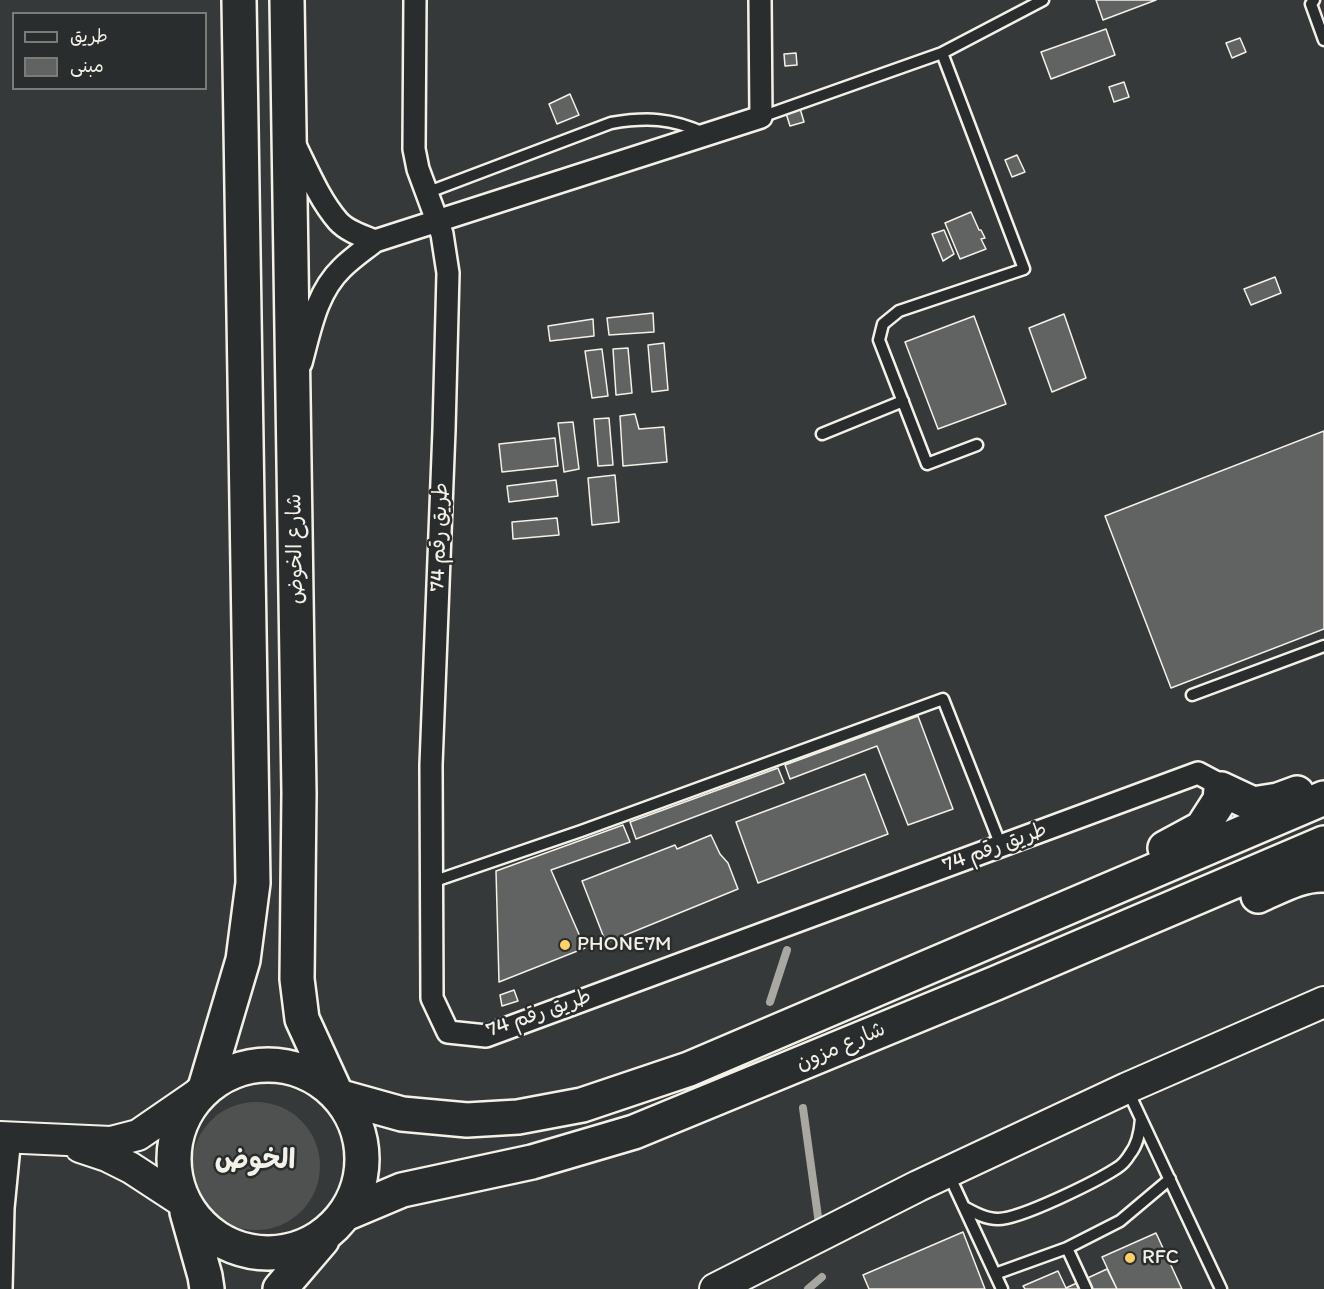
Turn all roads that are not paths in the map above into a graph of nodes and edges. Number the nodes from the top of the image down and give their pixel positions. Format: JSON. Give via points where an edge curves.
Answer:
{"nodes":[{"id":1,"x":239,"y":0,"type":"edge"},
{"id":2,"x":287,"y":0,"type":"edge"},
{"id":3,"x":415,"y":0,"type":"edge"},
{"id":4,"x":760,"y":0,"type":"edge"},
{"id":5,"x":1043,"y":0,"type":"edge"},
{"id":6,"x":1314,"y":0,"type":"edge"},
{"id":7,"x":1324,"y":40,"type":"edge"},
{"id":8,"x":942,"y":53,"type":"junction"},
{"id":9,"x":761,"y":117,"type":"junction"},
{"id":10,"x":706,"y":134,"type":"junction"},
{"id":11,"x":290,"y":135,"type":"junction"},
{"id":12,"x":426,"y":193,"type":"junction"},
{"id":13,"x":439,"y":221,"type":"junction"},
{"id":14,"x":375,"y":241,"type":"junction"},
{"id":15,"x":294,"y":387,"type":"junction"},
{"id":16,"x":903,"y":401,"type":"junction"},
{"id":17,"x":822,"y":434,"type":"dead end"},
{"id":18,"x":977,"y":445,"type":"dead end"},
{"id":19,"x":1324,"y":645,"type":"edge"},
{"id":20,"x":1192,"y":694,"type":"dead end"},
{"id":21,"x":1324,"y":783,"type":"edge"},
{"id":22,"x":1221,"y":789,"type":"junction"},
{"id":23,"x":1324,"y":798,"type":"edge"},
{"id":24,"x":1324,"y":843,"type":"edge"},
{"id":25,"x":1001,"y":846,"type":"junction"},
{"id":26,"x":1324,"y":875,"type":"edge"},
{"id":27,"x":432,"y":882,"type":"junction"},
{"id":28,"x":1068,"y":908,"type":"junction"},
{"id":29,"x":996,"y":983,"type":"junction"},
{"id":30,"x":1324,"y":1002,"type":"edge"},
{"id":31,"x":1127,"y":1088,"type":"junction"},
{"id":32,"x":202,"y":1090,"type":"junction"},
{"id":33,"x":338,"y":1094,"type":"junction"},
{"id":34,"x":1141,"y":1119,"type":"junction"},
{"id":35,"x":5,"y":1136,"type":"edge"},
{"id":36,"x":58,"y":1139,"type":"junction"},
{"id":37,"x":948,"y":1172,"type":"junction"},
{"id":38,"x":1170,"y":1179,"type":"junction"},
{"id":39,"x":184,"y":1205,"type":"junction"},
{"id":40,"x":964,"y":1207,"type":"junction"},
{"id":41,"x":343,"y":1217,"type":"junction"},
{"id":42,"x":1067,"y":1248,"type":"junction"},
{"id":43,"x":995,"y":1274,"type":"junction"},
{"id":44,"x":1,"y":1289,"type":"edge"},
{"id":45,"x":207,"y":1289,"type":"edge"},
{"id":46,"x":280,"y":1289,"type":"edge"},
{"id":47,"x":715,"y":1289,"type":"edge"},
{"id":48,"x":1002,"y":1289,"type":"edge"},
{"id":49,"x":1086,"y":1289,"type":"edge"},
{"id":50,"x":1221,"y":1289,"type":"edge"}],
"edges":[{"from":1,"to":32,"type":"main road","via":[[253,883],[243,960]]},
{"from":2,"to":11,"type":"main road","name":"شارع الخوض"},
{"from":3,"to":12,"type":"street","name":"طريق رقم 74","via":[[414,149]]},
{"from":4,"to":9,"type":"street"},
{"from":5,"to":8,"type":"lane"},
{"from":6,"to":7,"type":"lane","via":[[1311,4]]},
{"from":8,"to":9,"type":"lane"},
{"from":8,"to":16,"type":"lane","via":[[1024,269],[899,310],[883,324],[879,340]]},
{"from":9,"to":10,"type":"street"},
{"from":10,"to":12,"type":"lane","via":[[661,119],[611,123]]},
{"from":10,"to":13,"type":"street"},
{"from":11,"to":14,"type":"street","via":[[314,184],[339,222]]},
{"from":11,"to":15,"type":"main road","name":"شارع الخوض"},
{"from":12,"to":13,"type":"street","name":"طريق رقم 74"},
{"from":13,"to":14,"type":"street"},
{"from":13,"to":27,"type":"street","name":"طريق رقم 74","via":[[448,273],[431,765]]},
{"from":14,"to":15,"type":"street","via":[[342,268],[318,303]]},
{"from":15,"to":33,"type":"main road","name":"شارع الخوض","via":[[299,781],[297,979],[302,1019]]},
{"from":16,"to":17,"type":"lane"},
{"from":16,"to":18,"type":"lane","via":[[927,464]]},
{"from":19,"to":20,"type":"lane"},
{"from":21,"to":22,"type":"main road","via":[[1253,804]]},
{"from":22,"to":25,"type":"street","name":"طريق رقم 74","via":[[1198,773]]},
{"from":22,"to":28,"type":"main road","via":[[1220,800],[1202,828],[1107,876]]},
{"from":23,"to":28,"type":"main road","name":"شارع مزون"},
{"from":24,"to":29,"type":"main road","name":"شارع مزون"},
{"from":25,"to":27,"type":"lane","via":[[943,699]]},
{"from":25,"to":27,"type":"street","name":"طريق رقم 74","via":[[486,1036],[448,1032],[432,998]]},
{"from":26,"to":29,"type":"main road","via":[[1299,879],[1070,974]]},
{"from":28,"to":33,"type":"main road","name":"شارع مزون","via":[[689,1069],[582,1106],[518,1117],[467,1120],[402,1114]]},
{"from":29,"to":41,"type":"main road","name":"شارع مزون","via":[[634,1132],[532,1162],[402,1190]]},
{"from":30,"to":31,"type":"street"},
{"from":31,"to":34,"type":"lane"},
{"from":31,"to":37,"type":"street"},
{"from":32,"to":33,"type":"main road","via":[[229,1072],[256,1065],[285,1065],[312,1075]]},
{"from":32,"to":36,"type":"street","via":[[138,1135],[111,1142]]},
{"from":32,"to":39,"type":"main road","via":[[178,1126],[174,1145],[176,1184]]},
{"from":33,"to":41,"type":"main road","via":[[356,1124],[363,1155],[359,1186]]},
{"from":34,"to":38,"type":"lane"},
{"from":34,"to":40,"type":"lane","via":[[1132,1153],[1120,1167],[1104,1175],[1014,1218],[996,1219]]},
{"from":35,"to":36,"type":"street"},
{"from":35,"to":44,"type":"street"},
{"from":36,"to":39,"type":"street","via":[[131,1168]]},
{"from":37,"to":40,"type":"lane"},
{"from":37,"to":47,"type":"street"},
{"from":38,"to":42,"type":"lane","via":[[1120,1221]]},
{"from":38,"to":50,"type":"lane"},
{"from":39,"to":41,"type":"main road","via":[[213,1236],[230,1246],[260,1254],[290,1251],[318,1240]]},
{"from":39,"to":45,"type":"main road"},
{"from":40,"to":43,"type":"lane"},
{"from":41,"to":46,"type":"main road"},
{"from":42,"to":43,"type":"lane"},
{"from":42,"to":49,"type":"lane"},
{"from":43,"to":48,"type":"lane"}]}
